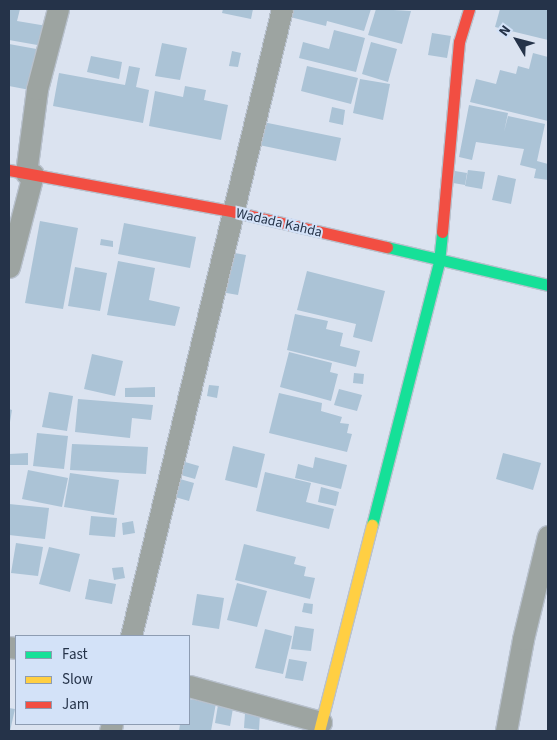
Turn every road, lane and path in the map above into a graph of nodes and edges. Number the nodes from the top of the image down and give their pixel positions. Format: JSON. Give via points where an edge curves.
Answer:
{"nodes":[{"id":1,"x":58,"y":9,"type":"edge"},
{"id":2,"x":282,"y":9,"type":"edge"},
{"id":3,"x":469,"y":9,"type":"edge"},
{"id":4,"x":22,"y":172,"type":"edge"},
{"id":5,"x":235,"y":212,"type":"junction"},
{"id":6,"x":439,"y":262,"type":"junction"},
{"id":7,"x":9,"y":267,"type":"edge"},
{"id":8,"x":548,"y":285,"type":"edge"},
{"id":9,"x":548,"y":536,"type":"edge"},
{"id":10,"x":131,"y":635,"type":"edge"},
{"id":11,"x":190,"y":686,"type":"edge"},
{"id":12,"x":320,"y":727,"type":"edge"},
{"id":13,"x":506,"y":731,"type":"edge"}],
"edges":[{"from":1,"to":4,"type":"street","via":[[37,89]]},
{"from":2,"to":5,"type":"street"},
{"from":3,"to":6,"type":"street","via":[[459,42]]},
{"from":4,"to":5,"type":"street","name":"Wadada Kahda"},
{"from":4,"to":7,"type":"street"},
{"from":5,"to":6,"type":"street","name":"Wadada Kahda"},
{"from":5,"to":10,"type":"street"},
{"from":6,"to":8,"type":"street","name":"Wadada Kahda"},
{"from":6,"to":12,"type":"street"},
{"from":9,"to":13,"type":"street","via":[[523,639]]},
{"from":11,"to":12,"type":"street"}]}
